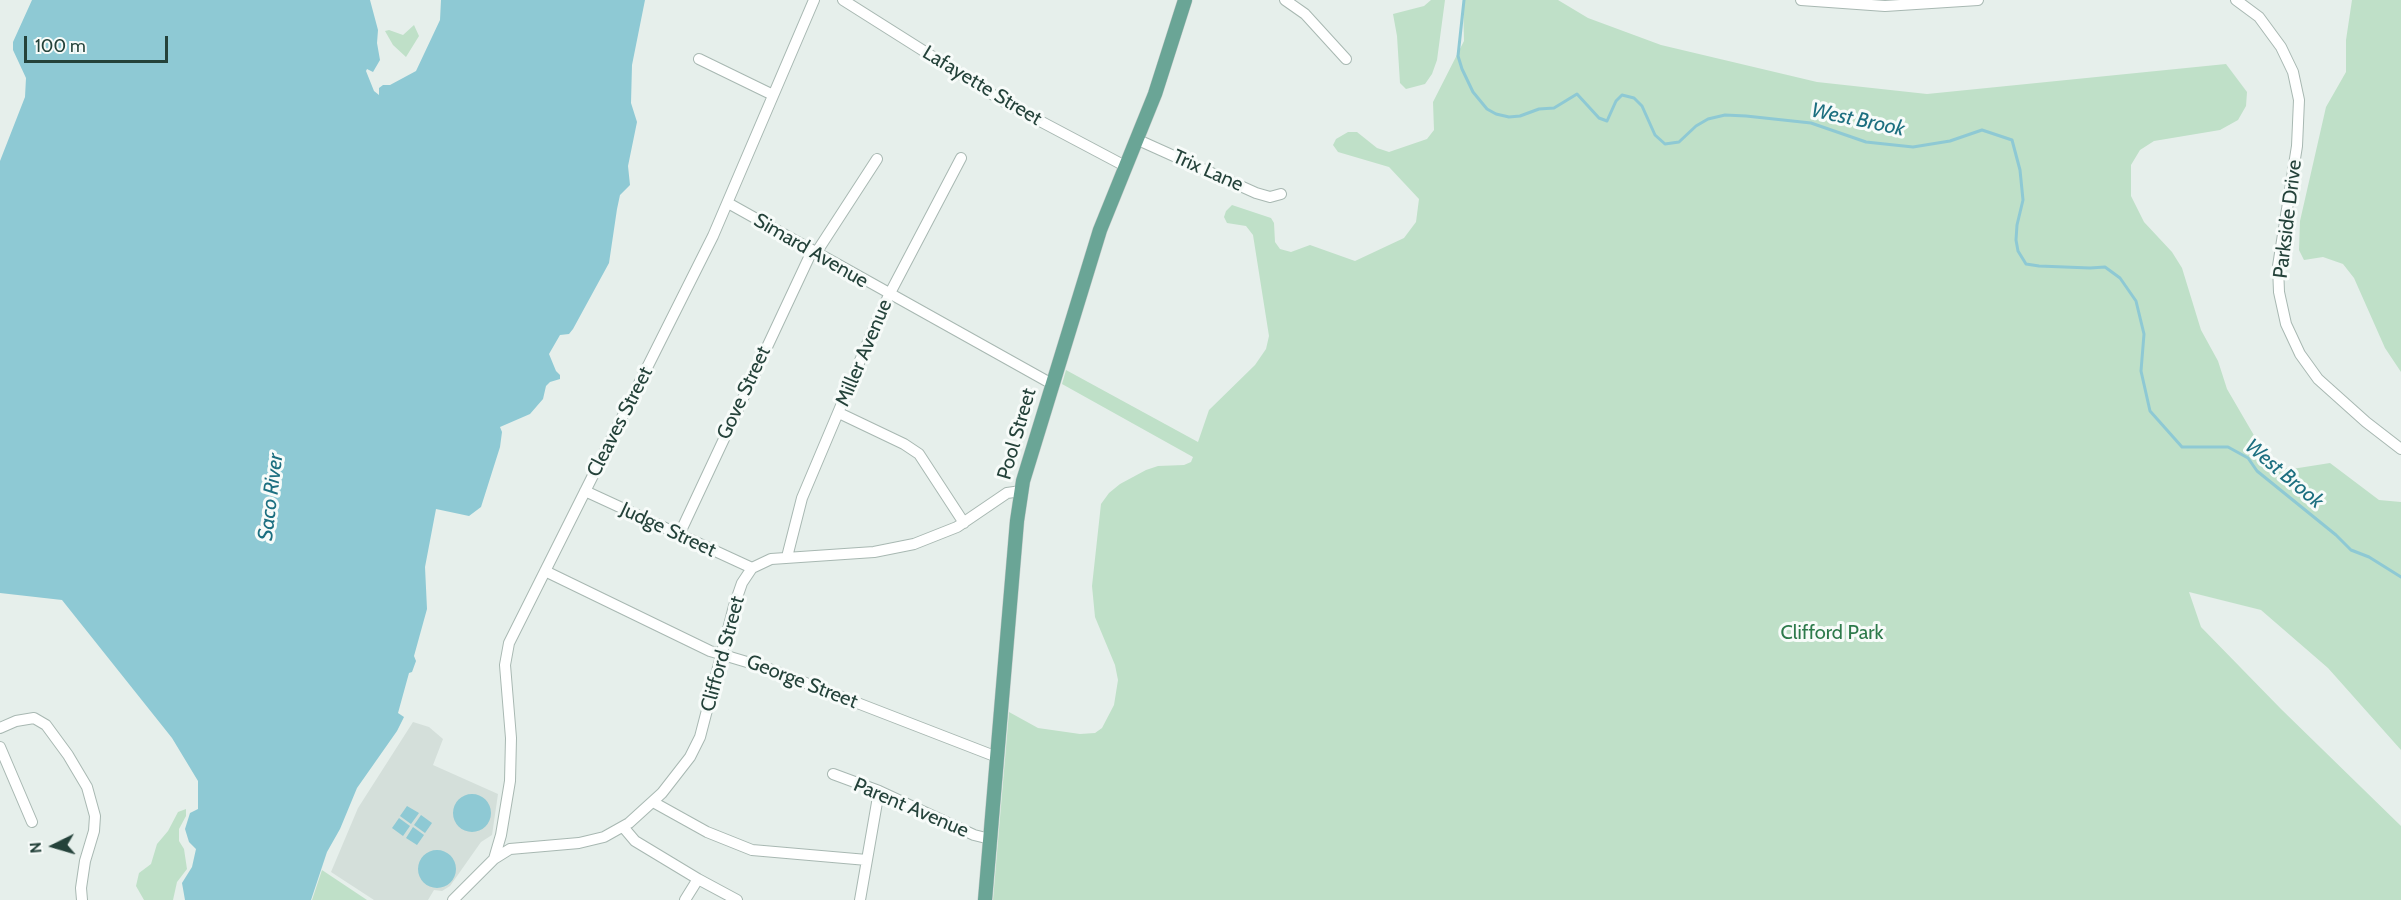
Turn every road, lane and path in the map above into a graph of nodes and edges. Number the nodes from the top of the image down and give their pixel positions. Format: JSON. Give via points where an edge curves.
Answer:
{"nodes":[{"id":1,"x":814,"y":0,"type":"edge"},
{"id":2,"x":843,"y":0,"type":"edge"},
{"id":3,"x":1185,"y":0,"type":"edge"},
{"id":4,"x":1285,"y":0,"type":"edge"},
{"id":5,"x":1801,"y":0,"type":"edge"},
{"id":6,"x":1978,"y":0,"type":"edge"},
{"id":7,"x":2235,"y":0,"type":"edge"},
{"id":8,"x":699,"y":59,"type":"dead end"},
{"id":9,"x":1346,"y":59,"type":"dead end"},
{"id":10,"x":773,"y":95,"type":"junction"},
{"id":11,"x":1136,"y":139,"type":"junction"},
{"id":12,"x":961,"y":158,"type":"dead end"},
{"id":13,"x":877,"y":159,"type":"dead end"},
{"id":14,"x":1125,"y":166,"type":"junction"},
{"id":15,"x":1281,"y":194,"type":"dead end"},
{"id":16,"x":728,"y":203,"type":"junction"},
{"id":17,"x":814,"y":252,"type":"junction"},
{"id":18,"x":888,"y":295,"type":"junction"},
{"id":19,"x":1052,"y":384,"type":"junction"},
{"id":20,"x":838,"y":413,"type":"junction"},
{"id":21,"x":2401,"y":449,"type":"edge"},
{"id":22,"x":585,"y":491,"type":"junction"},
{"id":23,"x":1021,"y":491,"type":"junction"},
{"id":24,"x":964,"y":523,"type":"junction"},
{"id":25,"x":679,"y":535,"type":"junction"},
{"id":26,"x":787,"y":557,"type":"junction"},
{"id":27,"x":752,"y":568,"type":"junction"},
{"id":28,"x":545,"y":571,"type":"junction"},
{"id":29,"x":721,"y":654,"type":"junction"},
{"id":30,"x":0,"y":728,"type":"edge"},
{"id":31,"x":0,"y":747,"type":"edge"},
{"id":32,"x":997,"y":757,"type":"junction"},
{"id":33,"x":833,"y":774,"type":"dead end"},
{"id":34,"x":879,"y":791,"type":"junction"},
{"id":35,"x":653,"y":802,"type":"junction"},
{"id":36,"x":32,"y":822,"type":"dead end"},
{"id":37,"x":624,"y":828,"type":"junction"},
{"id":38,"x":990,"y":839,"type":"junction"},
{"id":39,"x":494,"y":859,"type":"junction"},
{"id":40,"x":867,"y":860,"type":"junction"},
{"id":41,"x":698,"y":879,"type":"junction"},
{"id":42,"x":456,"y":897,"type":"edge"},
{"id":43,"x":82,"y":900,"type":"edge"},
{"id":44,"x":471,"y":900,"type":"edge"},
{"id":45,"x":685,"y":900,"type":"edge"},
{"id":46,"x":736,"y":900,"type":"edge"},
{"id":47,"x":860,"y":900,"type":"edge"},
{"id":48,"x":985,"y":900,"type":"edge"}],
"edges":[{"from":1,"to":10,"type":"street","name":"Cleaves Street"},
{"from":2,"to":14,"type":"street","name":"Lafayette Street","via":[[1006,103]]},
{"from":3,"to":11,"type":"main road","name":"Pool Street","via":[[1163,72]]},
{"from":4,"to":9,"type":"street","via":[[1305,14]]},
{"from":5,"to":6,"type":"street","via":[[1885,6]]},
{"from":7,"to":21,"type":"street","name":"Parkside Drive","via":[[2259,17],[2281,48],[2293,72],[2299,100],[2297,146],[2278,266],[2286,324],[2318,379]]},
{"from":8,"to":10,"type":"street"},
{"from":10,"to":16,"type":"street","name":"Cleaves Street"},
{"from":11,"to":14,"type":"main road","name":"Pool Street"},
{"from":11,"to":15,"type":"street","name":"Trix Lane","via":[[1248,190],[1266,196]]},
{"from":12,"to":18,"type":"street","name":"Miller Avenue"},
{"from":13,"to":17,"type":"street","name":"Gove Street"},
{"from":14,"to":19,"type":"main road","name":"Pool Street","via":[[1100,230]]},
{"from":16,"to":17,"type":"street","name":"Simard Avenue"},
{"from":16,"to":22,"type":"street","name":"Cleaves Street"},
{"from":17,"to":18,"type":"street","name":"Simard Avenue"},
{"from":17,"to":25,"type":"street","name":"Gove Street"},
{"from":18,"to":19,"type":"street","name":"Simard Avenue"},
{"from":18,"to":20,"type":"street","name":"Miller Avenue"},
{"from":19,"to":23,"type":"main road","name":"Pool Street"},
{"from":20,"to":24,"type":"street","via":[[919,454]]},
{"from":20,"to":26,"type":"street","name":"Miller Avenue","via":[[802,498]]},
{"from":22,"to":25,"type":"street","name":"Judge Street"},
{"from":22,"to":28,"type":"street","name":"Cleaves Street"},
{"from":23,"to":24,"type":"street","via":[[1007,493]]},
{"from":23,"to":32,"type":"main road","name":"Pool Street"},
{"from":24,"to":26,"type":"street","via":[[932,538],[893,549]]},
{"from":25,"to":27,"type":"street","name":"Judge Street"},
{"from":26,"to":27,"type":"street","via":[[764,561]]},
{"from":27,"to":29,"type":"street","name":"Clifford Street","via":[[742,583]]},
{"from":28,"to":29,"type":"street","name":"George Street"},
{"from":28,"to":39,"type":"street","name":"Cleaves Street","via":[[506,651],[511,769]]},
{"from":29,"to":32,"type":"street","name":"George Street"},
{"from":29,"to":35,"type":"street","name":"Clifford Street","via":[[700,737],[681,769]]},
{"from":30,"to":43,"type":"street","via":[[34,718],[46,725],[87,787],[94,824],[85,861]]},
{"from":31,"to":36,"type":"street"},
{"from":32,"to":38,"type":"main road","name":"Pool Street"},
{"from":33,"to":34,"type":"street","name":"Parent Avenue"},
{"from":34,"to":38,"type":"street","name":"Parent Avenue"},
{"from":34,"to":40,"type":"street"},
{"from":35,"to":37,"type":"street","name":"Clifford Street"},
{"from":35,"to":40,"type":"street","via":[[707,832],[752,850]]},
{"from":37,"to":39,"type":"street","name":"Clifford Street","via":[[588,841],[515,848]]},
{"from":37,"to":41,"type":"street","via":[[635,841]]},
{"from":38,"to":48,"type":"main road","name":"Pool Street"},
{"from":39,"to":42,"type":"street"},
{"from":40,"to":47,"type":"street"},
{"from":41,"to":45,"type":"street"},
{"from":41,"to":46,"type":"street"},
{"from":42,"to":44,"type":"street"}]}
